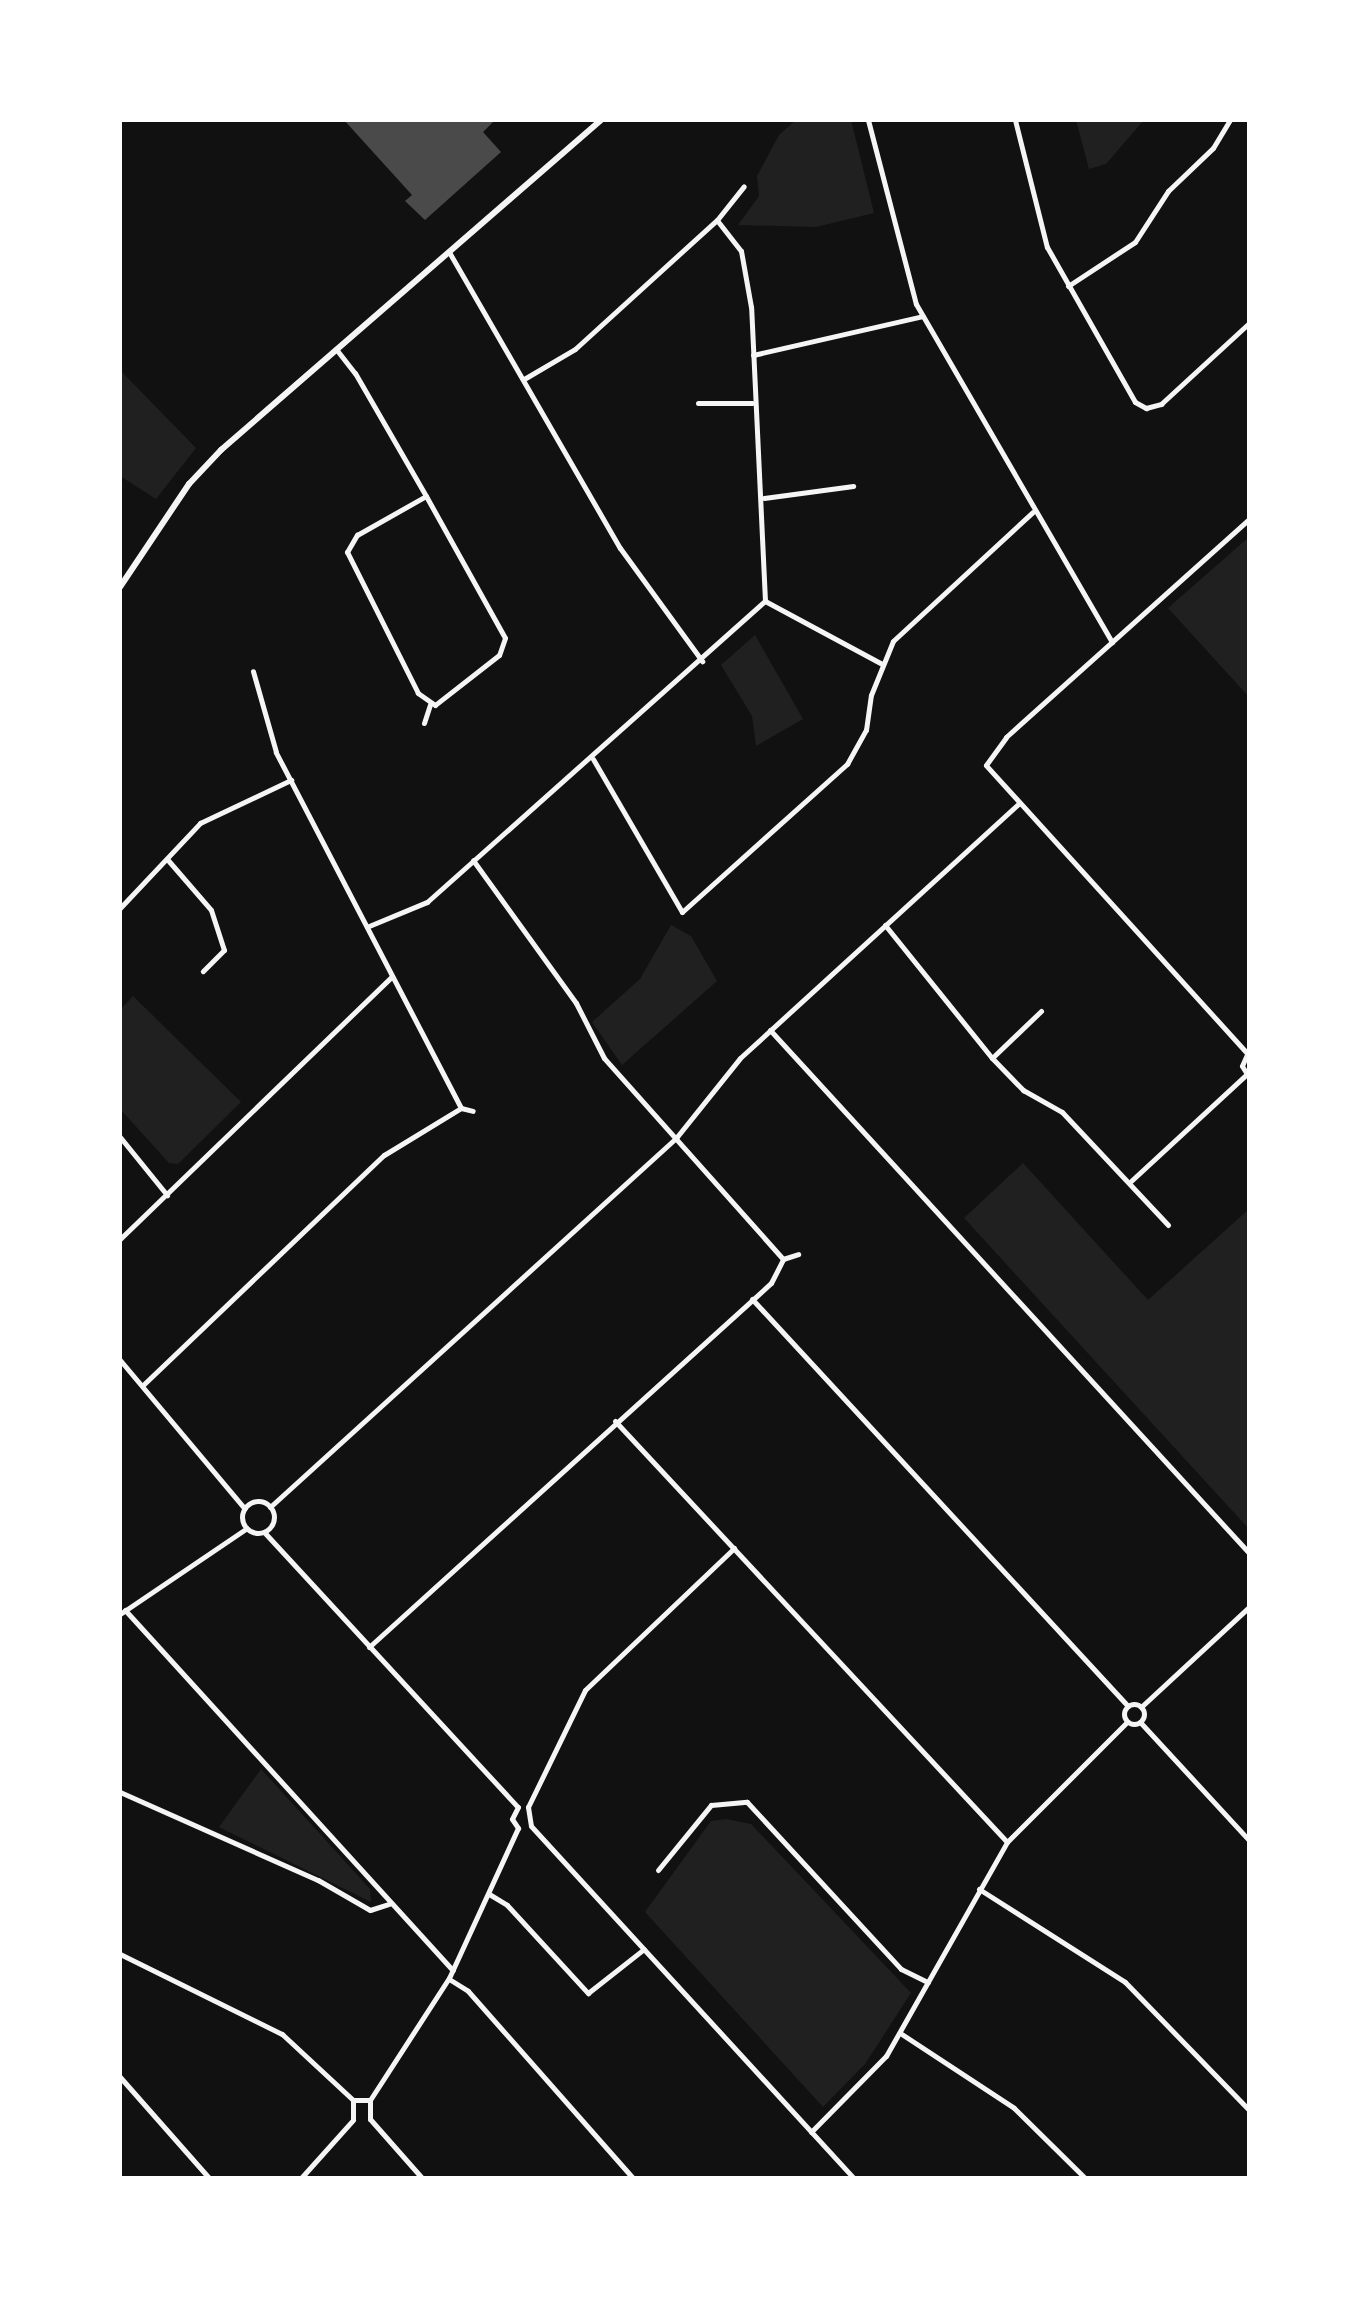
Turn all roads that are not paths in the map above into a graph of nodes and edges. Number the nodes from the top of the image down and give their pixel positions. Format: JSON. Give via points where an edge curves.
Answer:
{"nodes":[{"id":1,"x":601,"y":120,"type":"edge"},
{"id":2,"x":868,"y":120,"type":"edge"},
{"id":3,"x":1014,"y":120,"type":"edge"},
{"id":4,"x":1230,"y":120,"type":"edge"},
{"id":5,"x":744,"y":186,"type":"dead end"},
{"id":6,"x":717,"y":220,"type":"junction"},
{"id":7,"x":449,"y":252,"type":"junction"},
{"id":8,"x":1068,"y":286,"type":"junction"},
{"id":9,"x":923,"y":316,"type":"junction"},
{"id":10,"x":1249,"y":324,"type":"edge"},
{"id":11,"x":336,"y":349,"type":"junction"},
{"id":12,"x":753,"y":355,"type":"junction"},
{"id":13,"x":524,"y":379,"type":"junction"},
{"id":14,"x":698,"y":403,"type":"dead end"},
{"id":15,"x":752,"y":403,"type":"junction"},
{"id":16,"x":853,"y":486,"type":"dead end"},
{"id":17,"x":426,"y":496,"type":"junction"},
{"id":18,"x":764,"y":498,"type":"junction"},
{"id":19,"x":1033,"y":512,"type":"junction"},
{"id":20,"x":1249,"y":519,"type":"edge"},
{"id":21,"x":336,"y":546,"type":"dead end"},
{"id":22,"x":347,"y":548,"type":"junction"},
{"id":23,"x":120,"y":587,"type":"edge"},
{"id":24,"x":766,"y":601,"type":"junction"},
{"id":25,"x":506,"y":642,"type":"junction"},
{"id":26,"x":1112,"y":642,"type":"junction"},
{"id":27,"x":517,"y":644,"type":"dead end"},
{"id":28,"x":702,"y":661,"type":"junction"},
{"id":29,"x":882,"y":664,"type":"junction"},
{"id":30,"x":254,"y":671,"type":"dead end"},
{"id":31,"x":430,"y":704,"type":"junction"},
{"id":32,"x":424,"y":723,"type":"dead end"},
{"id":33,"x":592,"y":758,"type":"junction"},
{"id":34,"x":291,"y":780,"type":"junction"},
{"id":35,"x":1018,"y":804,"type":"junction"},
{"id":36,"x":167,"y":859,"type":"junction"},
{"id":37,"x":473,"y":860,"type":"junction"},
{"id":38,"x":120,"y":908,"type":"edge"},
{"id":39,"x":885,"y":925,"type":"junction"},
{"id":40,"x":368,"y":926,"type":"junction"},
{"id":41,"x":203,"y":971,"type":"dead end"},
{"id":42,"x":392,"y":976,"type":"junction"},
{"id":43,"x":1041,"y":1011,"type":"dead end"},
{"id":44,"x":770,"y":1030,"type":"junction"},
{"id":45,"x":1248,"y":1051,"type":"edge"},
{"id":46,"x":992,"y":1058,"type":"junction"},
{"id":47,"x":1247,"y":1076,"type":"edge"},
{"id":48,"x":461,"y":1108,"type":"junction"},
{"id":49,"x":473,"y":1111,"type":"dead end"},
{"id":50,"x":120,"y":1136,"type":"edge"},
{"id":51,"x":676,"y":1138,"type":"junction"},
{"id":52,"x":1130,"y":1182,"type":"junction"},
{"id":53,"x":167,"y":1195,"type":"junction"},
{"id":54,"x":1168,"y":1225,"type":"dead end"},
{"id":55,"x":120,"y":1239,"type":"edge"},
{"id":56,"x":798,"y":1254,"type":"dead end"},
{"id":57,"x":783,"y":1259,"type":"junction"},
{"id":58,"x":752,"y":1300,"type":"junction"},
{"id":59,"x":120,"y":1360,"type":"edge"},
{"id":60,"x":143,"y":1385,"type":"junction"},
{"id":61,"x":616,"y":1421,"type":"junction"},
{"id":62,"x":270,"y":1507,"type":"junction"},
{"id":63,"x":245,"y":1509,"type":"junction"},
{"id":64,"x":247,"y":1528,"type":"junction"},
{"id":65,"x":264,"y":1532,"type":"junction"},
{"id":66,"x":734,"y":1548,"type":"junction"},
{"id":67,"x":1249,"y":1553,"type":"edge"},
{"id":68,"x":1249,"y":1608,"type":"edge"},
{"id":69,"x":122,"y":1612,"type":"edge"},
{"id":70,"x":368,"y":1646,"type":"junction"},
{"id":71,"x":1128,"y":1706,"type":"junction"},
{"id":72,"x":1141,"y":1707,"type":"junction"},
{"id":73,"x":1126,"y":1722,"type":"junction"},
{"id":74,"x":1140,"y":1722,"type":"junction"},
{"id":75,"x":120,"y":1792,"type":"edge"},
{"id":76,"x":518,"y":1807,"type":"junction"},
{"id":77,"x":528,"y":1807,"type":"junction"},
{"id":78,"x":531,"y":1826,"type":"junction"},
{"id":79,"x":518,"y":1828,"type":"junction"},
{"id":80,"x":1249,"y":1840,"type":"edge"},
{"id":81,"x":1008,"y":1842,"type":"junction"},
{"id":82,"x":658,"y":1870,"type":"dead end"},
{"id":83,"x":979,"y":1889,"type":"junction"},
{"id":84,"x":489,"y":1894,"type":"junction"},
{"id":85,"x":390,"y":1904,"type":"junction"},
{"id":86,"x":644,"y":1949,"type":"junction"},
{"id":87,"x":120,"y":1954,"type":"edge"},
{"id":88,"x":454,"y":1970,"type":"junction"},
{"id":89,"x":449,"y":1978,"type":"junction"},
{"id":90,"x":928,"y":1982,"type":"junction"},
{"id":91,"x":900,"y":2033,"type":"junction"},
{"id":92,"x":120,"y":2077,"type":"edge"},
{"id":93,"x":352,"y":2100,"type":"junction"},
{"id":94,"x":370,"y":2100,"type":"junction"},
{"id":95,"x":1249,"y":2110,"type":"edge"},
{"id":96,"x":370,"y":2119,"type":"junction"},
{"id":97,"x":353,"y":2120,"type":"junction"},
{"id":98,"x":811,"y":2132,"type":"junction"},
{"id":99,"x":208,"y":2178,"type":"edge"},
{"id":100,"x":302,"y":2178,"type":"edge"},
{"id":101,"x":422,"y":2178,"type":"edge"},
{"id":102,"x":633,"y":2178,"type":"edge"},
{"id":103,"x":853,"y":2178,"type":"edge"},
{"id":104,"x":1086,"y":2178,"type":"edge"}],
"edges":[{"from":1,"to":7,"type":"main road"},
{"from":2,"to":9,"type":"street","via":[[907,280]]},
{"from":3,"to":8,"type":"street","via":[[1039,224]]},
{"from":4,"to":8,"type":"street","via":[[1213,148],[1168,191],[1135,242]]},
{"from":5,"to":6,"type":"street"},
{"from":6,"to":12,"type":"street","via":[[741,251]]},
{"from":6,"to":13,"type":"street","via":[[575,349]]},
{"from":7,"to":11,"type":"main road"},
{"from":7,"to":13,"type":"street"},
{"from":8,"to":10,"type":"street","via":[[1132,398],[1146,408],[1161,404]]},
{"from":9,"to":12,"type":"street"},
{"from":9,"to":19,"type":"street"},
{"from":11,"to":17,"type":"street"},
{"from":11,"to":23,"type":"main road","via":[[203,468]]},
{"from":12,"to":15,"type":"street"},
{"from":13,"to":28,"type":"street","via":[[620,548]]},
{"from":14,"to":15,"type":"street"},
{"from":15,"to":18,"type":"street"},
{"from":16,"to":18,"type":"street"},
{"from":17,"to":22,"type":"street","via":[[357,535]]},
{"from":17,"to":25,"type":"street"},
{"from":18,"to":24,"type":"street"},
{"from":19,"to":26,"type":"street"},
{"from":19,"to":29,"type":"street","via":[[893,641]]},
{"from":20,"to":26,"type":"street"},
{"from":21,"to":22,"type":"street"},
{"from":22,"to":31,"type":"street","via":[[418,693]]},
{"from":24,"to":28,"type":"street"},
{"from":24,"to":29,"type":"street"},
{"from":25,"to":27,"type":"street"},
{"from":25,"to":31,"type":"street","via":[[500,656],[446,701]]},
{"from":26,"to":35,"type":"street","via":[[989,754],[987,769]]},
{"from":28,"to":33,"type":"street"},
{"from":29,"to":33,"type":"street","via":[[866,730],[846,764],[682,912]]},
{"from":30,"to":34,"type":"street","via":[[276,752]]},
{"from":31,"to":32,"type":"street"},
{"from":33,"to":37,"type":"street"},
{"from":34,"to":36,"type":"street","via":[[200,822]]},
{"from":34,"to":40,"type":"street"},
{"from":35,"to":39,"type":"street"},
{"from":35,"to":45,"type":"street"},
{"from":36,"to":38,"type":"street"},
{"from":36,"to":41,"type":"street","via":[[211,910],[220,936],[224,950]]},
{"from":37,"to":40,"type":"street","via":[[427,902]]},
{"from":37,"to":51,"type":"street","via":[[576,1002],[604,1058]]},
{"from":39,"to":44,"type":"street"},
{"from":39,"to":46,"type":"street"},
{"from":40,"to":42,"type":"street"},
{"from":42,"to":48,"type":"street"},
{"from":42,"to":53,"type":"street"},
{"from":43,"to":46,"type":"street"},
{"from":44,"to":51,"type":"street"},
{"from":44,"to":67,"type":"street"},
{"from":45,"to":47,"type":"street"},
{"from":46,"to":52,"type":"street","via":[[1022,1090],[1062,1112]]},
{"from":47,"to":52,"type":"street"},
{"from":48,"to":49,"type":"street"},
{"from":48,"to":60,"type":"street","via":[[384,1155]]},
{"from":50,"to":53,"type":"street"},
{"from":51,"to":57,"type":"street"},
{"from":51,"to":62,"type":"street"},
{"from":52,"to":54,"type":"street"},
{"from":53,"to":55,"type":"street"},
{"from":56,"to":57,"type":"street"},
{"from":57,"to":58,"type":"street","via":[[778,1274]]},
{"from":58,"to":61,"type":"street"},
{"from":58,"to":71,"type":"street"},
{"from":59,"to":60,"type":"street"},
{"from":60,"to":63,"type":"street"},
{"from":61,"to":66,"type":"street"},
{"from":61,"to":70,"type":"street"},
{"from":62,"to":63,"type":"street","via":[[257,1502]]},
{"from":62,"to":65,"type":"street","via":[[274,1521]]},
{"from":63,"to":64,"type":"street"},
{"from":64,"to":65,"type":"street"},
{"from":64,"to":69,"type":"street"},
{"from":65,"to":70,"type":"street"},
{"from":66,"to":77,"type":"street","via":[[586,1690]]},
{"from":66,"to":81,"type":"street"},
{"from":68,"to":72,"type":"street"},
{"from":69,"to":85,"type":"street"},
{"from":70,"to":76,"type":"street"},
{"from":71,"to":72,"type":"street"},
{"from":71,"to":73,"type":"street"},
{"from":72,"to":74,"type":"street"},
{"from":73,"to":74,"type":"street"},
{"from":73,"to":81,"type":"street"},
{"from":74,"to":80,"type":"street"},
{"from":75,"to":85,"type":"street","via":[[370,1910]]},
{"from":76,"to":77,"type":"street"},
{"from":76,"to":79,"type":"street","via":[[512,1820]]},
{"from":77,"to":78,"type":"street","via":[[535,1816]]},
{"from":78,"to":79,"type":"street"},
{"from":78,"to":86,"type":"street"},
{"from":79,"to":84,"type":"street"},
{"from":81,"to":83,"type":"street"},
{"from":82,"to":90,"type":"street","via":[[711,1805],[747,1802],[902,1968]]},
{"from":83,"to":90,"type":"street"},
{"from":83,"to":95,"type":"street","via":[[1125,1982]]},
{"from":84,"to":86,"type":"street","via":[[588,1993]]},
{"from":84,"to":88,"type":"street"},
{"from":85,"to":88,"type":"street"},
{"from":86,"to":98,"type":"street"},
{"from":87,"to":93,"type":"street","via":[[282,2034]]},
{"from":88,"to":89,"type":"street"},
{"from":89,"to":94,"type":"street"},
{"from":89,"to":102,"type":"street","via":[[468,1991]]},
{"from":90,"to":91,"type":"street"},
{"from":91,"to":98,"type":"street","via":[[858,2089]]},
{"from":91,"to":104,"type":"street","via":[[1014,2108]]},
{"from":92,"to":99,"type":"street"},
{"from":93,"to":94,"type":"street"},
{"from":93,"to":97,"type":"street"},
{"from":94,"to":96,"type":"street"},
{"from":96,"to":97,"type":"street"},
{"from":96,"to":101,"type":"street"},
{"from":97,"to":100,"type":"street"},
{"from":98,"to":103,"type":"street"}]}
